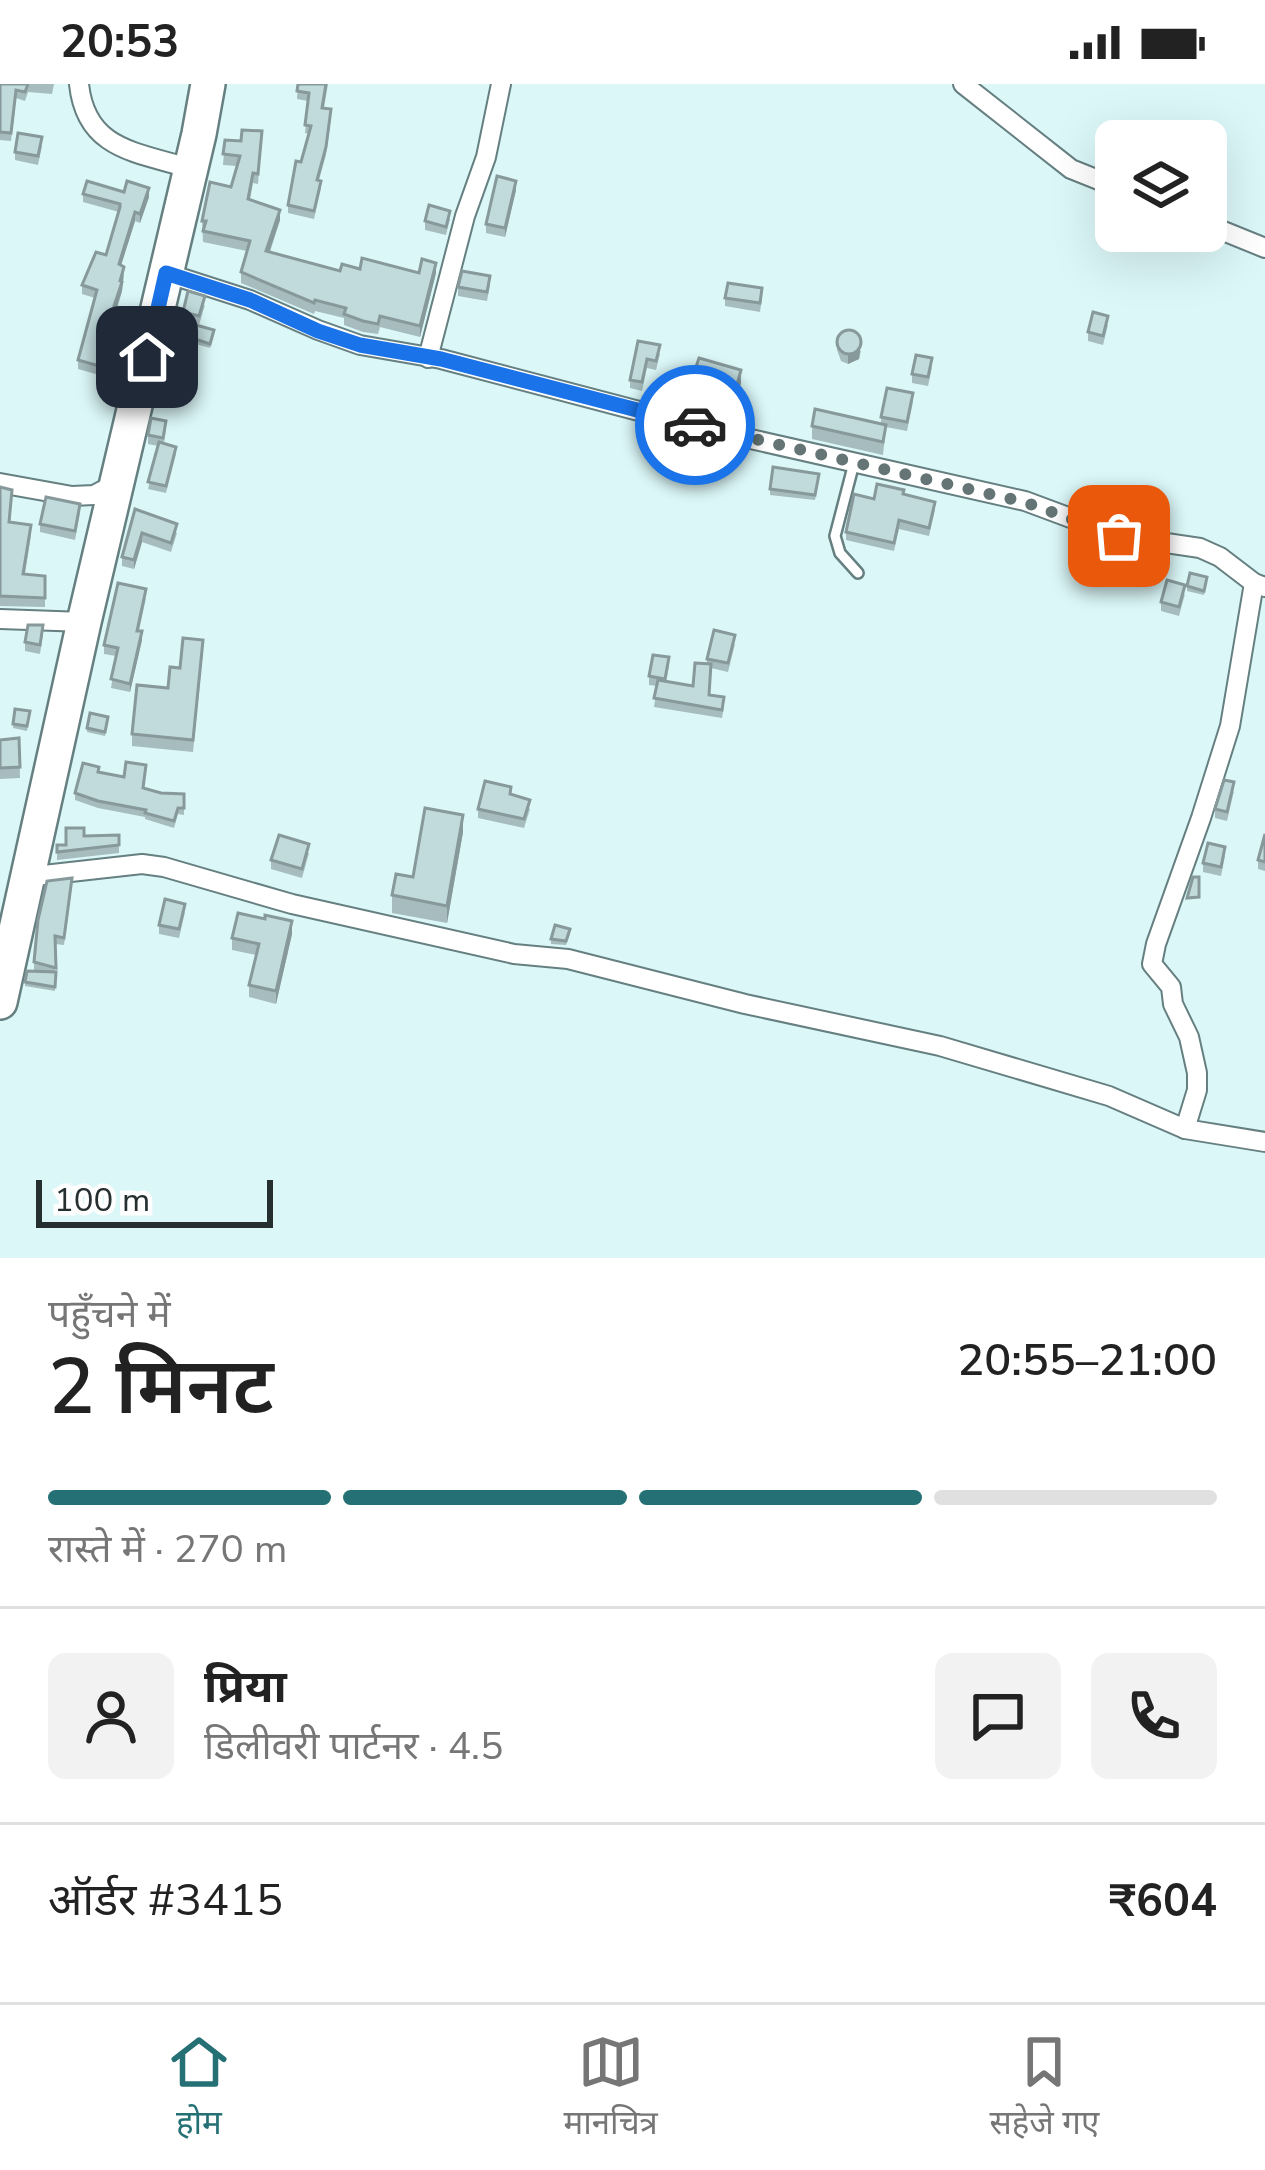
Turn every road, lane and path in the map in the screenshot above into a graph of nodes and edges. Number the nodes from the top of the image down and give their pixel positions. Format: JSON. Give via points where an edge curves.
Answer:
{"nodes":[{"id":1,"x":79,"y":84,"type":"edge"},
{"id":2,"x":208,"y":84,"type":"edge"},
{"id":3,"x":502,"y":84,"type":"edge"},
{"id":4,"x":963,"y":84,"type":"edge"},
{"id":5,"x":191,"y":169,"type":"junction"},
{"id":6,"x":1095,"y":179,"type":"edge"},
{"id":7,"x":1227,"y":233,"type":"edge"},
{"id":8,"x":1265,"y":248,"type":"edge"},
{"id":9,"x":166,"y":273,"type":"junction"},
{"id":10,"x":428,"y":358,"type":"junction"},
{"id":11,"x":854,"y":462,"type":"junction"},
{"id":12,"x":0,"y":483,"type":"edge"},
{"id":13,"x":117,"y":483,"type":"junction"},
{"id":14,"x":858,"y":573,"type":"dead end"},
{"id":15,"x":1260,"y":585,"type":"edge"},
{"id":16,"x":0,"y":619,"type":"edge"},
{"id":17,"x":84,"y":622,"type":"junction"},
{"id":18,"x":26,"y":877,"type":"junction"},
{"id":19,"x":2,"y":984,"type":"edge"},
{"id":20,"x":1185,"y":1129,"type":"junction"},
{"id":21,"x":1265,"y":1142,"type":"edge"}],
"edges":[{"from":1,"to":5,"type":"street","via":[[89,121],[107,142]]},
{"from":2,"to":5,"type":"highway"},
{"from":3,"to":10,"type":"street"},
{"from":4,"to":6,"type":"street"},
{"from":5,"to":9,"type":"highway"},
{"from":7,"to":8,"type":"street"},
{"from":9,"to":10,"type":"street","via":[[338,338]]},
{"from":9,"to":13,"type":"highway"},
{"from":10,"to":11,"type":"street"},
{"from":11,"to":14,"type":"lane","via":[[835,536]]},
{"from":11,"to":15,"type":"street","via":[[1024,502],[1119,536],[1210,551]]},
{"from":12,"to":13,"type":"street","via":[[72,496]]},
{"from":13,"to":17,"type":"highway"},
{"from":15,"to":20,"type":"street","via":[[1229,726],[1152,964],[1171,986],[1197,1073]]},
{"from":16,"to":17,"type":"street"},
{"from":17,"to":18,"type":"highway"},
{"from":18,"to":19,"type":"highway"},
{"from":18,"to":20,"type":"street","via":[[164,866],[292,904],[940,1046],[1109,1096]]},
{"from":20,"to":21,"type":"street"}]}
